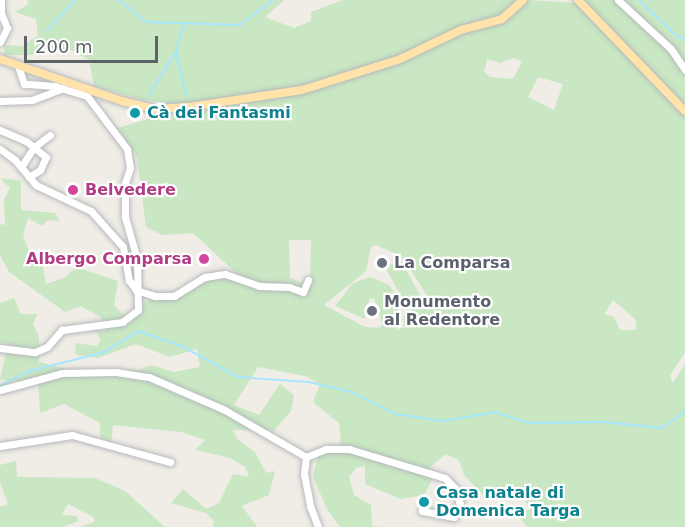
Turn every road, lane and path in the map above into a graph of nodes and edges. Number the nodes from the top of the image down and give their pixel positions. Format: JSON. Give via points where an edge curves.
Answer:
{"nodes":[{"id":1,"x":1,"y":0,"type":"edge"},
{"id":2,"x":523,"y":0,"type":"edge"},
{"id":3,"x":578,"y":0,"type":"edge"},
{"id":4,"x":618,"y":0,"type":"edge"},
{"id":5,"x":0,"y":42,"type":"edge"},
{"id":6,"x":0,"y":59,"type":"edge"},
{"id":7,"x":18,"y":66,"type":"junction"},
{"id":8,"x":685,"y":70,"type":"edge"},
{"id":9,"x":66,"y":86,"type":"junction"},
{"id":10,"x":0,"y":101,"type":"edge"},
{"id":11,"x":685,"y":111,"type":"edge"},
{"id":12,"x":0,"y":130,"type":"edge"},
{"id":13,"x":50,"y":135,"type":"dead end"},
{"id":14,"x":34,"y":147,"type":"junction"},
{"id":15,"x":0,"y":148,"type":"edge"},
{"id":16,"x":21,"y":166,"type":"junction"},
{"id":17,"x":29,"y":177,"type":"junction"},
{"id":18,"x":308,"y":280,"type":"dead end"},
{"id":19,"x":136,"y":290,"type":"junction"},
{"id":20,"x":0,"y":348,"type":"edge"},
{"id":21,"x":0,"y":390,"type":"edge"},
{"id":22,"x":0,"y":446,"type":"edge"},
{"id":23,"x":306,"y":457,"type":"junction"},
{"id":24,"x":170,"y":462,"type":"dead end"},
{"id":25,"x":422,"y":511,"type":"dead end"},
{"id":26,"x":318,"y":527,"type":"edge"}],
"edges":[{"from":1,"to":5,"type":"street","via":[[7,28]]},
{"from":2,"to":9,"type":"main road","via":[[502,19],[461,30],[398,60],[302,90],[153,109]]},
{"from":3,"to":11,"type":"main road"},
{"from":4,"to":8,"type":"street","via":[[671,50]]},
{"from":6,"to":7,"type":"main road"},
{"from":7,"to":9,"type":"main road"},
{"from":7,"to":9,"type":"street","via":[[24,84]]},
{"from":9,"to":10,"type":"street","via":[[32,100]]},
{"from":9,"to":19,"type":"street","via":[[95,102],[127,149],[130,168],[125,183],[125,217],[137,259]]},
{"from":12,"to":14,"type":"street"},
{"from":13,"to":14,"type":"street"},
{"from":14,"to":16,"type":"street"},
{"from":14,"to":17,"type":"street","via":[[47,159]]},
{"from":15,"to":16,"type":"street"},
{"from":16,"to":17,"type":"street"},
{"from":17,"to":19,"type":"street","via":[[52,196],[91,211],[123,247],[129,280]]},
{"from":18,"to":19,"type":"street","via":[[306,290],[260,286],[225,274],[205,277],[174,296]]},
{"from":19,"to":20,"type":"street","via":[[138,310],[129,319],[62,330],[47,347],[35,352]]},
{"from":21,"to":23,"type":"street","via":[[62,373],[116,372],[149,377],[224,409]]},
{"from":22,"to":24,"type":"street","via":[[72,435]]},
{"from":23,"to":25,"type":"street","via":[[326,449],[349,448],[445,478],[460,504],[454,517]]},
{"from":23,"to":26,"type":"street","via":[[308,495]]}]}
